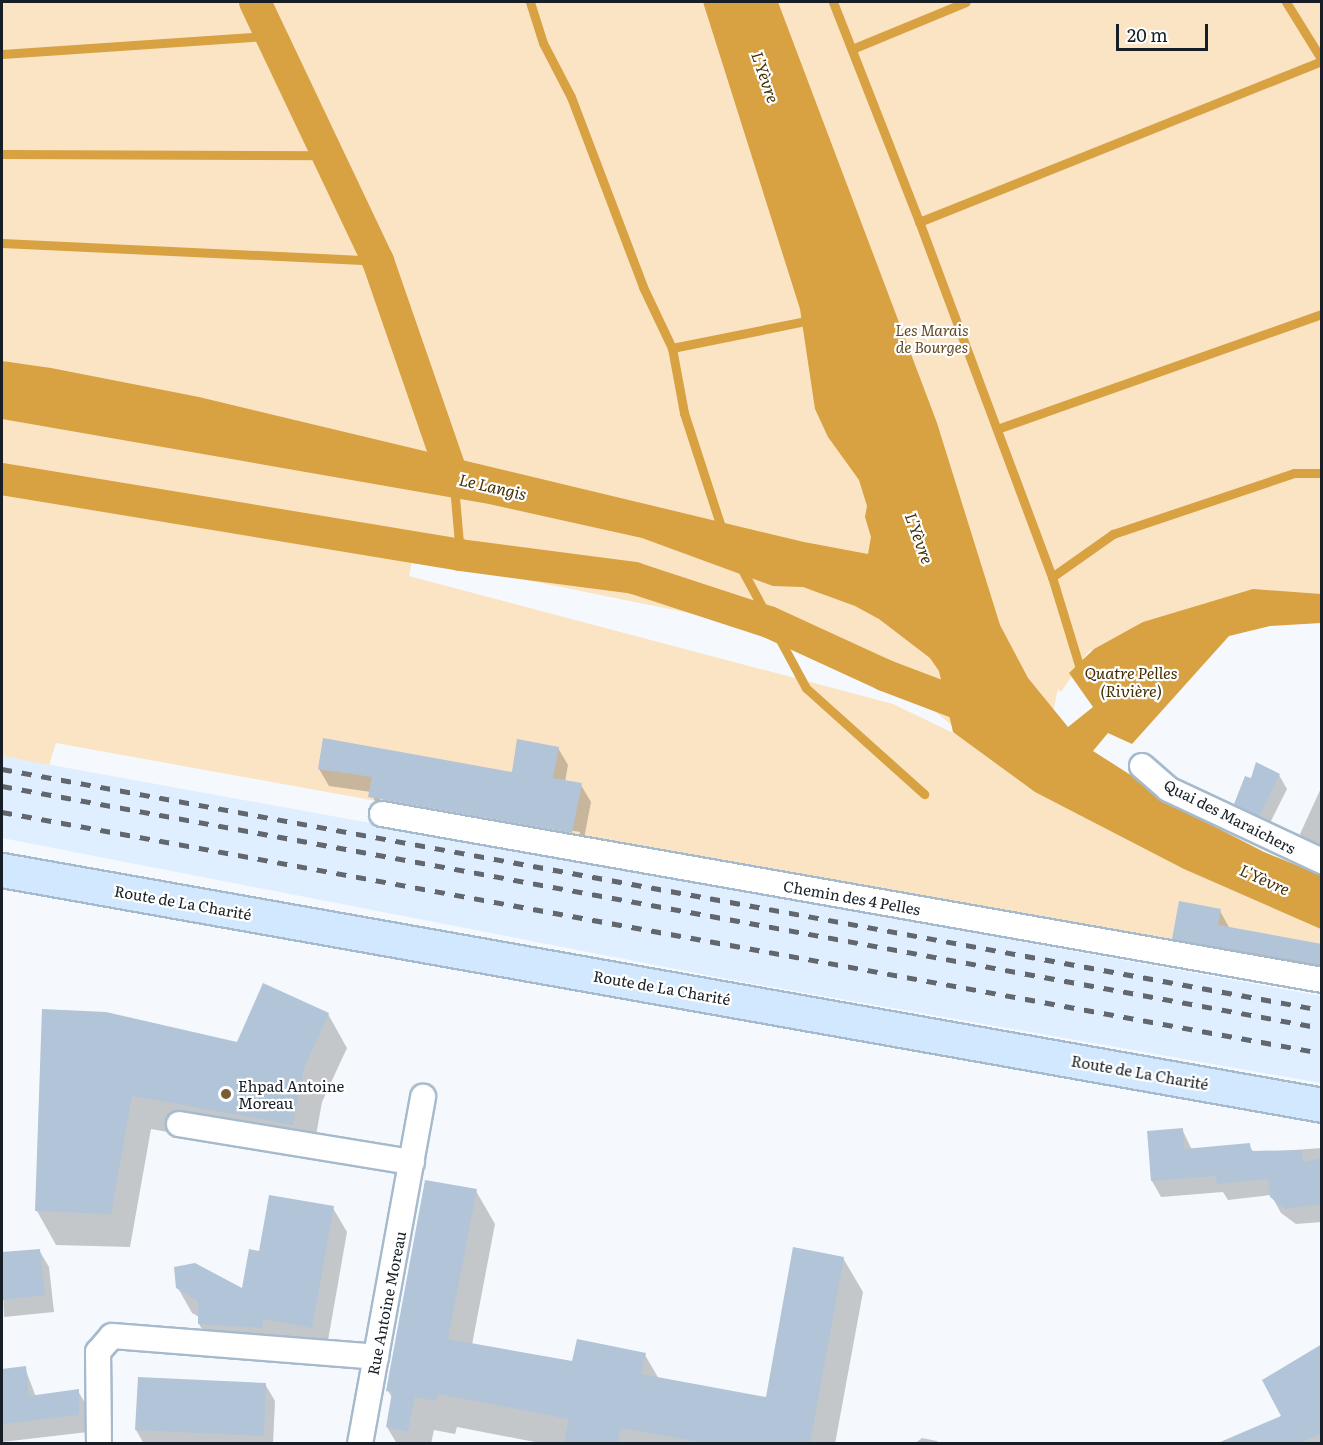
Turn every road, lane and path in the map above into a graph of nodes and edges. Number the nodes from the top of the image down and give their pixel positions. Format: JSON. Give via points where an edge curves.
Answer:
{"nodes":[{"id":1,"x":1142,"y":766,"type":"dead end"},
{"id":2,"x":382,"y":814,"type":"dead end"},
{"id":3,"x":1322,"y":861,"type":"edge"},
{"id":4,"x":2,"y":870,"type":"edge"},
{"id":5,"x":1322,"y":980,"type":"edge"},
{"id":6,"x":423,"y":1097,"type":"dead end"},
{"id":7,"x":1322,"y":1105,"type":"edge"},
{"id":8,"x":179,"y":1124,"type":"dead end"},
{"id":9,"x":412,"y":1162,"type":"junction"},
{"id":10,"x":376,"y":1357,"type":"junction"},
{"id":11,"x":99,"y":1443,"type":"edge"},
{"id":12,"x":360,"y":1443,"type":"edge"}],
"edges":[{"from":1,"to":3,"type":"street","name":"Quai des Maraichers","via":[[1168,789]]},
{"from":2,"to":5,"type":"street","name":"Chemin des 4 Pelles"},
{"from":4,"to":7,"type":"main road","name":"Route de La Charité"},
{"from":6,"to":9,"type":"street","name":"Rue Antoine Moreau"},
{"from":8,"to":9,"type":"street"},
{"from":9,"to":10,"type":"street","name":"Rue Antoine Moreau"},
{"from":10,"to":11,"type":"street","via":[[112,1336],[98,1352]]},
{"from":10,"to":12,"type":"street","name":"Rue Antoine Moreau"}]}
